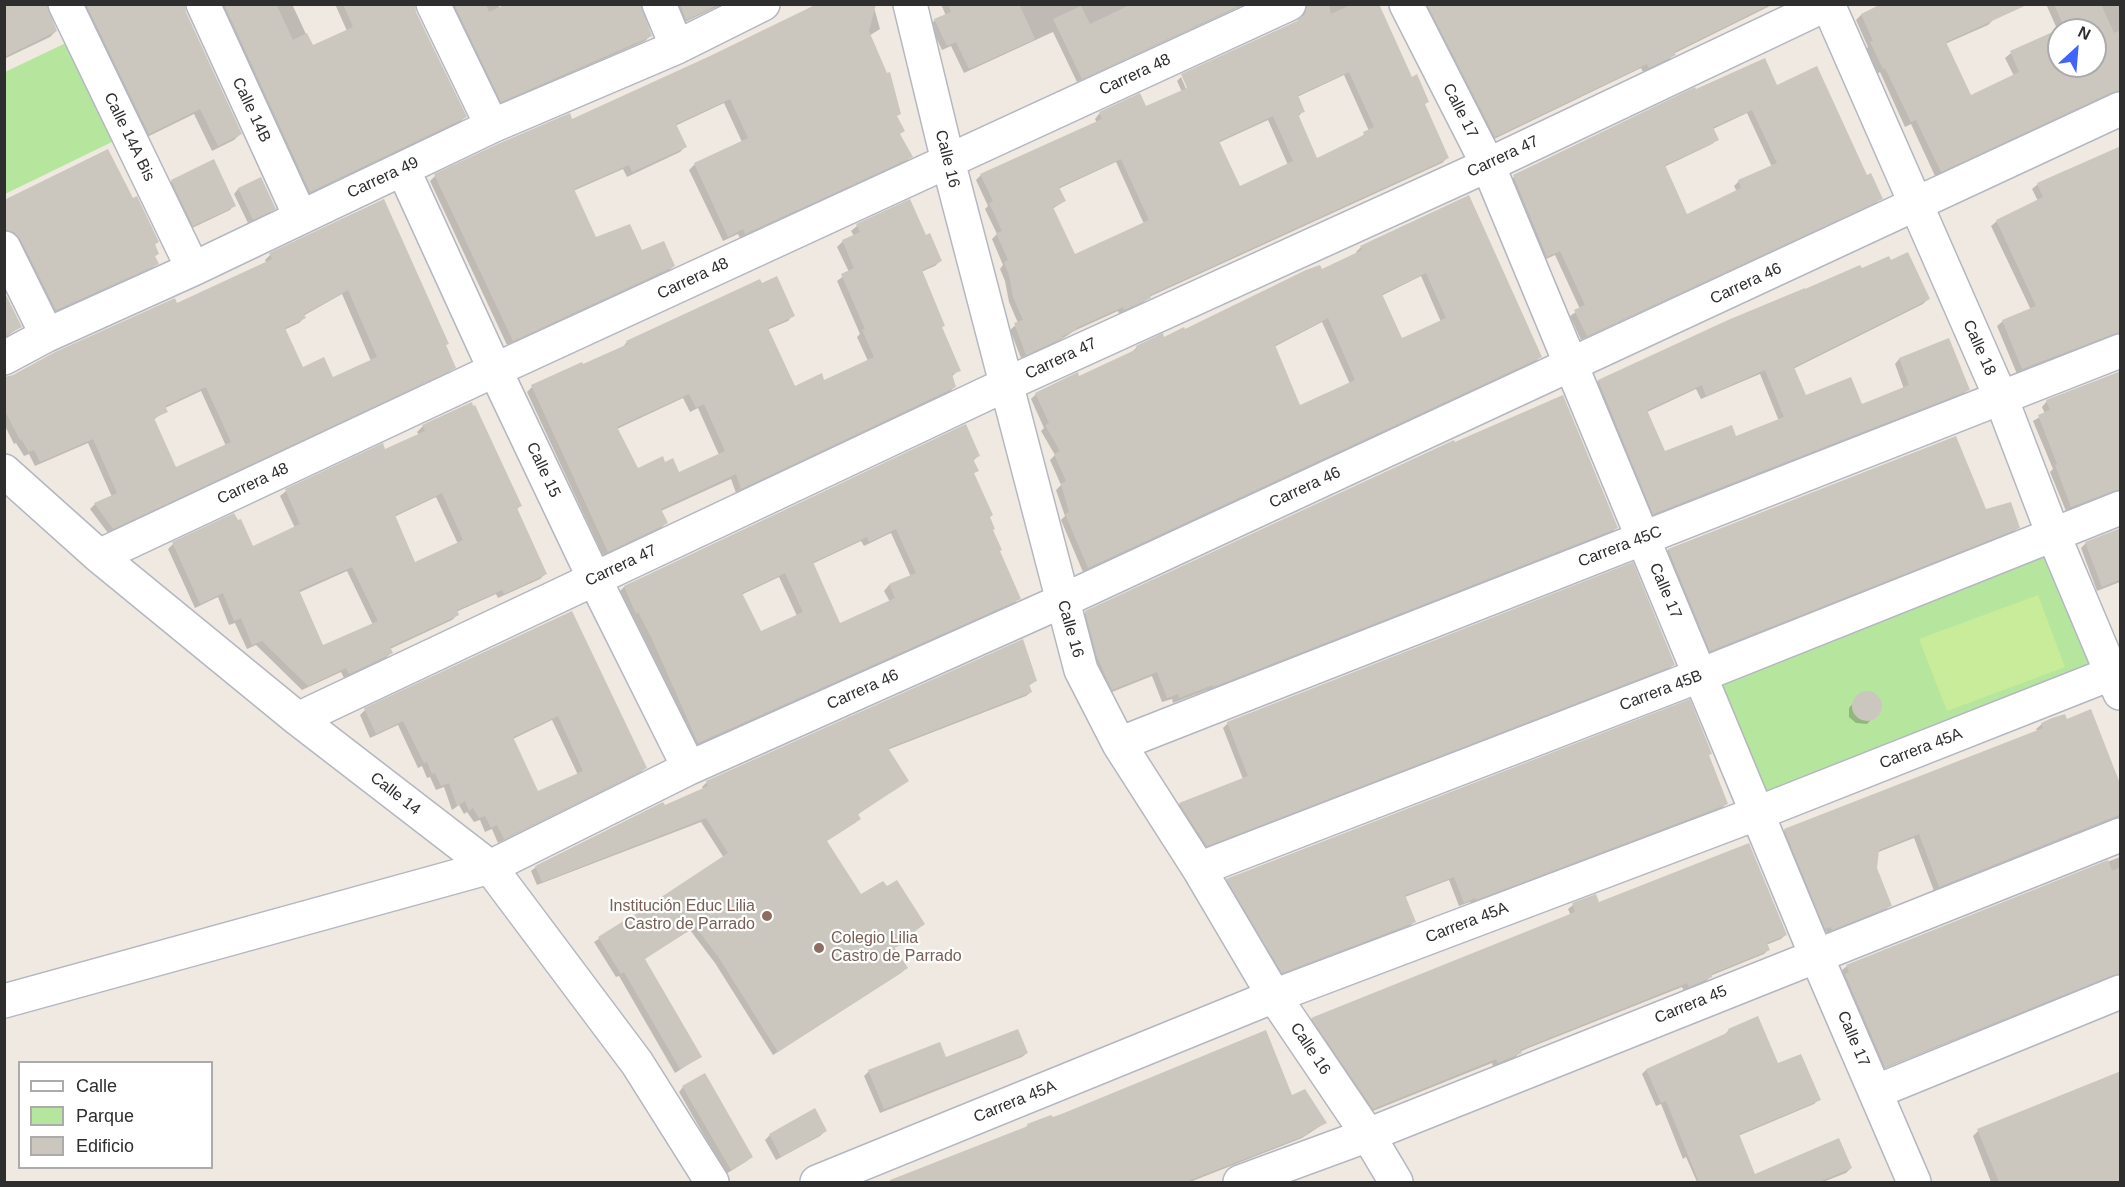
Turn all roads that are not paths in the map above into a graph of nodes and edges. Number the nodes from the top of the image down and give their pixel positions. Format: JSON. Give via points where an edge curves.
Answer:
{"nodes":[{"id":1,"x":65,"y":4,"type":"edge"},
{"id":2,"x":203,"y":4,"type":"edge"},
{"id":3,"x":433,"y":4,"type":"edge"},
{"id":4,"x":658,"y":4,"type":"edge"},
{"id":5,"x":764,"y":4,"type":"edge"},
{"id":6,"x":910,"y":4,"type":"edge"},
{"id":7,"x":1289,"y":4,"type":"edge"},
{"id":8,"x":1406,"y":4,"type":"edge"},
{"id":9,"x":1828,"y":4,"type":"edge"},
{"id":10,"x":677,"y":47,"type":"junction"},
{"id":11,"x":2121,"y":109,"type":"edge"},
{"id":12,"x":492,"y":126,"type":"junction"},
{"id":13,"x":948,"y":161,"type":"junction"},
{"id":14,"x":1488,"y":165,"type":"junction"},
{"id":15,"x":403,"y":169,"type":"junction"},
{"id":16,"x":1915,"y":205,"type":"junction"},
{"id":17,"x":300,"y":216,"type":"junction"},
{"id":18,"x":4,"y":248,"type":"edge"},
{"id":19,"x":193,"y":269,"type":"junction"},
{"id":20,"x":48,"y":335,"type":"junction"},
{"id":21,"x":2121,"y":351,"type":"edge"},
{"id":22,"x":4,"y":358,"type":"edge"},
{"id":23,"x":1571,"y":365,"type":"junction"},
{"id":24,"x":495,"y":370,"type":"junction"},
{"id":25,"x":1007,"y":384,"type":"junction"},
{"id":26,"x":2001,"y":398,"type":"junction"},
{"id":27,"x":4,"y":471,"type":"edge"},
{"id":28,"x":2121,"y":508,"type":"edge"},
{"id":29,"x":2053,"y":534,"type":"junction"},
{"id":30,"x":1644,"y":538,"type":"junction"},
{"id":31,"x":99,"y":555,"type":"junction"},
{"id":32,"x":594,"y":578,"type":"junction"},
{"id":33,"x":1062,"y":601,"type":"junction"},
{"id":34,"x":1701,"y":675,"type":"junction"},
{"id":35,"x":2118,"y":680,"type":"edge"},
{"id":36,"x":297,"y":719,"type":"junction"},
{"id":37,"x":1119,"y":744,"type":"junction"},
{"id":38,"x":689,"y":768,"type":"junction"},
{"id":39,"x":1758,"y":813,"type":"junction"},
{"id":40,"x":2121,"y":835,"type":"edge"},
{"id":41,"x":490,"y":867,"type":"junction"},
{"id":42,"x":1199,"y":869,"type":"junction"},
{"id":43,"x":1816,"y":955,"type":"junction"},
{"id":44,"x":2121,"y":992,"type":"edge"},
{"id":45,"x":1274,"y":996,"type":"junction"},
{"id":46,"x":4,"y":1001,"type":"edge"},
{"id":47,"x":1875,"y":1092,"type":"junction"},
{"id":48,"x":1368,"y":1134,"type":"junction"},
{"id":49,"x":1252,"y":1180,"type":"edge"},
{"id":50,"x":712,"y":1182,"type":"edge"},
{"id":51,"x":817,"y":1182,"type":"edge"},
{"id":52,"x":1396,"y":1182,"type":"edge"},
{"id":53,"x":1914,"y":1182,"type":"edge"}],
"edges":[{"from":1,"to":19,"type":"street","name":"Calle 14A Bis"},
{"from":2,"to":17,"type":"street","name":"Calle 14B"},
{"from":3,"to":12,"type":"street"},
{"from":4,"to":10,"type":"street"},
{"from":5,"to":10,"type":"street","name":"Carrera 49"},
{"from":6,"to":13,"type":"street","name":"Calle 16"},
{"from":7,"to":13,"type":"street","name":"Carrera 48"},
{"from":8,"to":14,"type":"street","name":"Calle 17"},
{"from":9,"to":14,"type":"street","name":"Carrera 47"},
{"from":9,"to":16,"type":"street","name":"Calle 18"},
{"from":10,"to":12,"type":"street","name":"Carrera 49"},
{"from":11,"to":16,"type":"street","name":"Carrera 46"},
{"from":12,"to":15,"type":"street","name":"Carrera 49"},
{"from":13,"to":24,"type":"street","name":"Carrera 48"},
{"from":13,"to":25,"type":"street","name":"Calle 16"},
{"from":14,"to":23,"type":"street","name":"Calle 17"},
{"from":14,"to":25,"type":"street","name":"Carrera 47"},
{"from":15,"to":17,"type":"street","name":"Carrera 49"},
{"from":15,"to":24,"type":"street","name":"Calle 15"},
{"from":16,"to":23,"type":"street","name":"Carrera 46"},
{"from":16,"to":26,"type":"street","name":"Calle 18"},
{"from":17,"to":19,"type":"street","name":"Carrera 49"},
{"from":18,"to":20,"type":"street"},
{"from":19,"to":20,"type":"street","name":"Carrera 49"},
{"from":20,"to":22,"type":"street","name":"Carrera 49"},
{"from":21,"to":26,"type":"street","name":"Carrera 45C"},
{"from":23,"to":30,"type":"street","name":"Calle 17"},
{"from":23,"to":33,"type":"street","name":"Carrera 46"},
{"from":24,"to":31,"type":"street","name":"Carrera 48"},
{"from":24,"to":32,"type":"street","name":"Calle 15"},
{"from":25,"to":32,"type":"street","name":"Carrera 47"},
{"from":25,"to":33,"type":"street","name":"Calle 16"},
{"from":26,"to":29,"type":"street","name":"Calle 18"},
{"from":26,"to":30,"type":"street","name":"Carrera 45C"},
{"from":27,"to":31,"type":"street","name":"Calle 14"},
{"from":28,"to":29,"type":"street","name":"Carrera 45B"},
{"from":29,"to":34,"type":"street","name":"Carrera 45B"},
{"from":29,"to":35,"type":"street","name":"Calle 18"},
{"from":30,"to":34,"type":"street","name":"Calle 17"},
{"from":30,"to":37,"type":"street","name":"Carrera 45C"},
{"from":31,"to":36,"type":"street","name":"Calle 14"},
{"from":32,"to":36,"type":"street","name":"Carrera 47"},
{"from":32,"to":38,"type":"street","name":"Calle 15"},
{"from":33,"to":37,"type":"street","name":"Calle 16","via":[[1081,670]]},
{"from":33,"to":38,"type":"street","name":"Carrera 46"},
{"from":34,"to":39,"type":"street","name":"Calle 17"},
{"from":34,"to":42,"type":"street","name":"Carrera 45B"},
{"from":35,"to":39,"type":"street","name":"Carrera 45A"},
{"from":36,"to":41,"type":"street","name":"Calle 14"},
{"from":37,"to":42,"type":"street","name":"Calle 16"},
{"from":38,"to":41,"type":"street","name":"Carrera 46"},
{"from":39,"to":43,"type":"street","name":"Calle 17"},
{"from":39,"to":45,"type":"street","name":"Carrera 45A"},
{"from":40,"to":43,"type":"street","name":"Carrera 45"},
{"from":41,"to":46,"type":"street","name":"Carrera 46"},
{"from":41,"to":50,"type":"street","name":"Calle 14","via":[[637,1063]]},
{"from":42,"to":45,"type":"street","name":"Calle 16"},
{"from":43,"to":47,"type":"street","name":"Calle 17"},
{"from":43,"to":48,"type":"street","name":"Carrera 45"},
{"from":44,"to":47,"type":"street"},
{"from":45,"to":48,"type":"street","name":"Calle 16"},
{"from":45,"to":51,"type":"street","name":"Carrera 45A"},
{"from":47,"to":53,"type":"street","name":"Calle 17"},
{"from":48,"to":49,"type":"street","name":"Carrera 45"},
{"from":48,"to":52,"type":"street","name":"Calle 16"}]}
